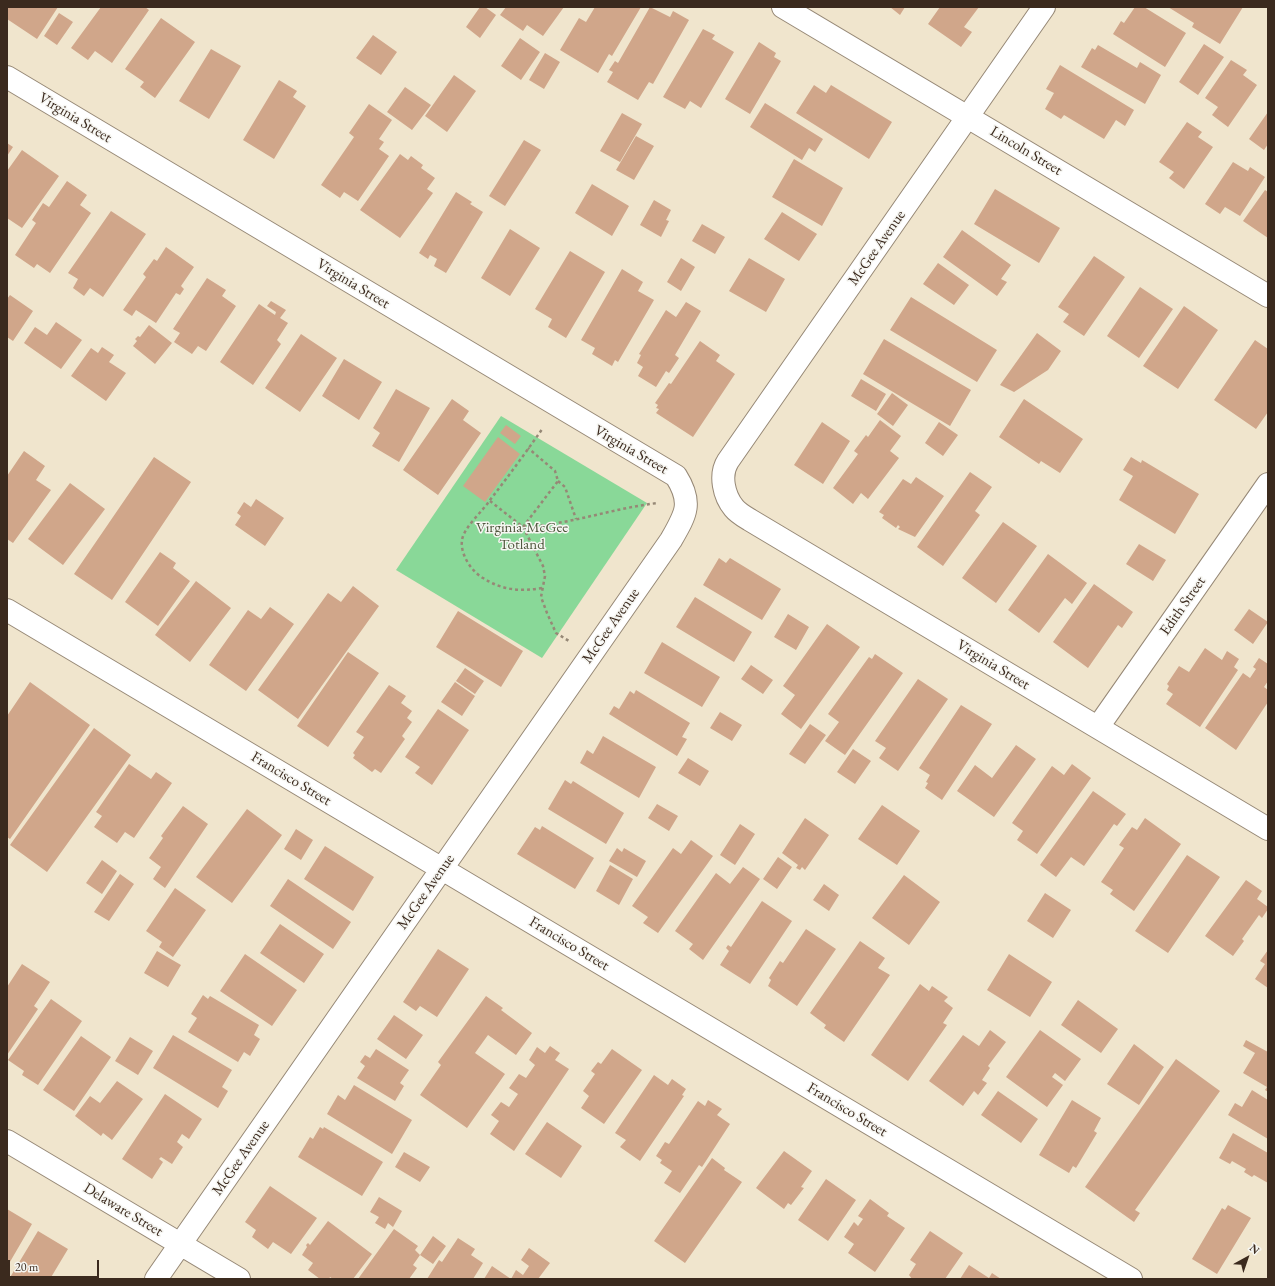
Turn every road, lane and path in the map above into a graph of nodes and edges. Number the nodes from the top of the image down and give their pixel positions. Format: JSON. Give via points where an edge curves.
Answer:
{"nodes":[{"id":1,"x":783,"y":7,"type":"edge"},
{"id":2,"x":1044,"y":7,"type":"edge"},
{"id":3,"x":7,"y":77,"type":"edge"},
{"id":4,"x":968,"y":117,"type":"junction"},
{"id":5,"x":1268,"y":296,"type":"edge"},
{"id":6,"x":558,"y":407,"type":"junction"},
{"id":7,"x":528,"y":448,"type":"junction"},
{"id":8,"x":558,"y":481,"type":"junction"},
{"id":9,"x":1268,"y":484,"type":"edge"},
{"id":10,"x":726,"y":493,"type":"joint"},
{"id":11,"x":687,"y":500,"type":"junction"},
{"id":12,"x":490,"y":501,"type":"junction"},
{"id":13,"x":576,"y":519,"type":"junction"},
{"id":14,"x":523,"y":527,"type":"junction"},
{"id":15,"x":542,"y":588,"type":"junction"},
{"id":16,"x":7,"y":610,"type":"edge"},
{"id":17,"x":591,"y":655,"type":"junction"},
{"id":18,"x":1098,"y":727,"type":"junction"},
{"id":19,"x":1268,"y":829,"type":"edge"},
{"id":20,"x":442,"y":869,"type":"junction"},
{"id":21,"x":7,"y":1141,"type":"edge"},
{"id":22,"x":180,"y":1244,"type":"junction"},
{"id":23,"x":156,"y":1279,"type":"edge"},
{"id":24,"x":239,"y":1279,"type":"edge"},
{"id":25,"x":1131,"y":1279,"type":"edge"}],
"edges":[{"from":1,"to":4,"type":"street","name":"Lincoln Street"},
{"from":2,"to":4,"type":"street","name":"McGee Avenue"},
{"from":3,"to":6,"type":"street","name":"Virginia Street"},
{"from":4,"to":5,"type":"street","name":"Lincoln Street"},
{"from":4,"to":10,"type":"street","name":"McGee Avenue","via":[[728,460],[725,465]]},
{"from":6,"to":7,"type":"path"},
{"from":6,"to":11,"type":"street","name":"Virginia Street","via":[[676,476]]},
{"from":7,"to":8,"type":"path","via":[[555,471]]},
{"from":7,"to":12,"type":"path"},
{"from":8,"to":13,"type":"path","via":[[565,487]]},
{"from":8,"to":14,"type":"path"},
{"from":9,"to":18,"type":"street","name":"Edith Street"},
{"from":10,"to":18,"type":"street","name":"Virginia Street","via":[[735,509],[750,520]]},
{"from":11,"to":13,"type":"path","via":[[640,505]]},
{"from":11,"to":17,"type":"street","name":"McGee Avenue","via":[[683,519],[671,540]]},
{"from":12,"to":14,"type":"path"},
{"from":12,"to":15,"type":"path","via":[[476,516],[462,538],[461,550],[469,564],[480,576],[499,586],[513,590]]},
{"from":13,"to":14,"type":"path","via":[[547,526]]},
{"from":14,"to":15,"type":"path","via":[[543,566],[545,576]]},
{"from":15,"to":17,"type":"path","via":[[541,596],[556,633]]},
{"from":16,"to":20,"type":"street","name":"Francisco Street"},
{"from":17,"to":20,"type":"street","name":"McGee Avenue"},
{"from":18,"to":19,"type":"street","name":"Virginia Street"},
{"from":20,"to":22,"type":"street","name":"McGee Avenue"},
{"from":20,"to":25,"type":"street","name":"Francisco Street"},
{"from":21,"to":22,"type":"street","name":"Delaware Street"},
{"from":22,"to":23,"type":"street","name":"McGee Avenue"},
{"from":22,"to":24,"type":"street","name":"Delaware Street"}]}
